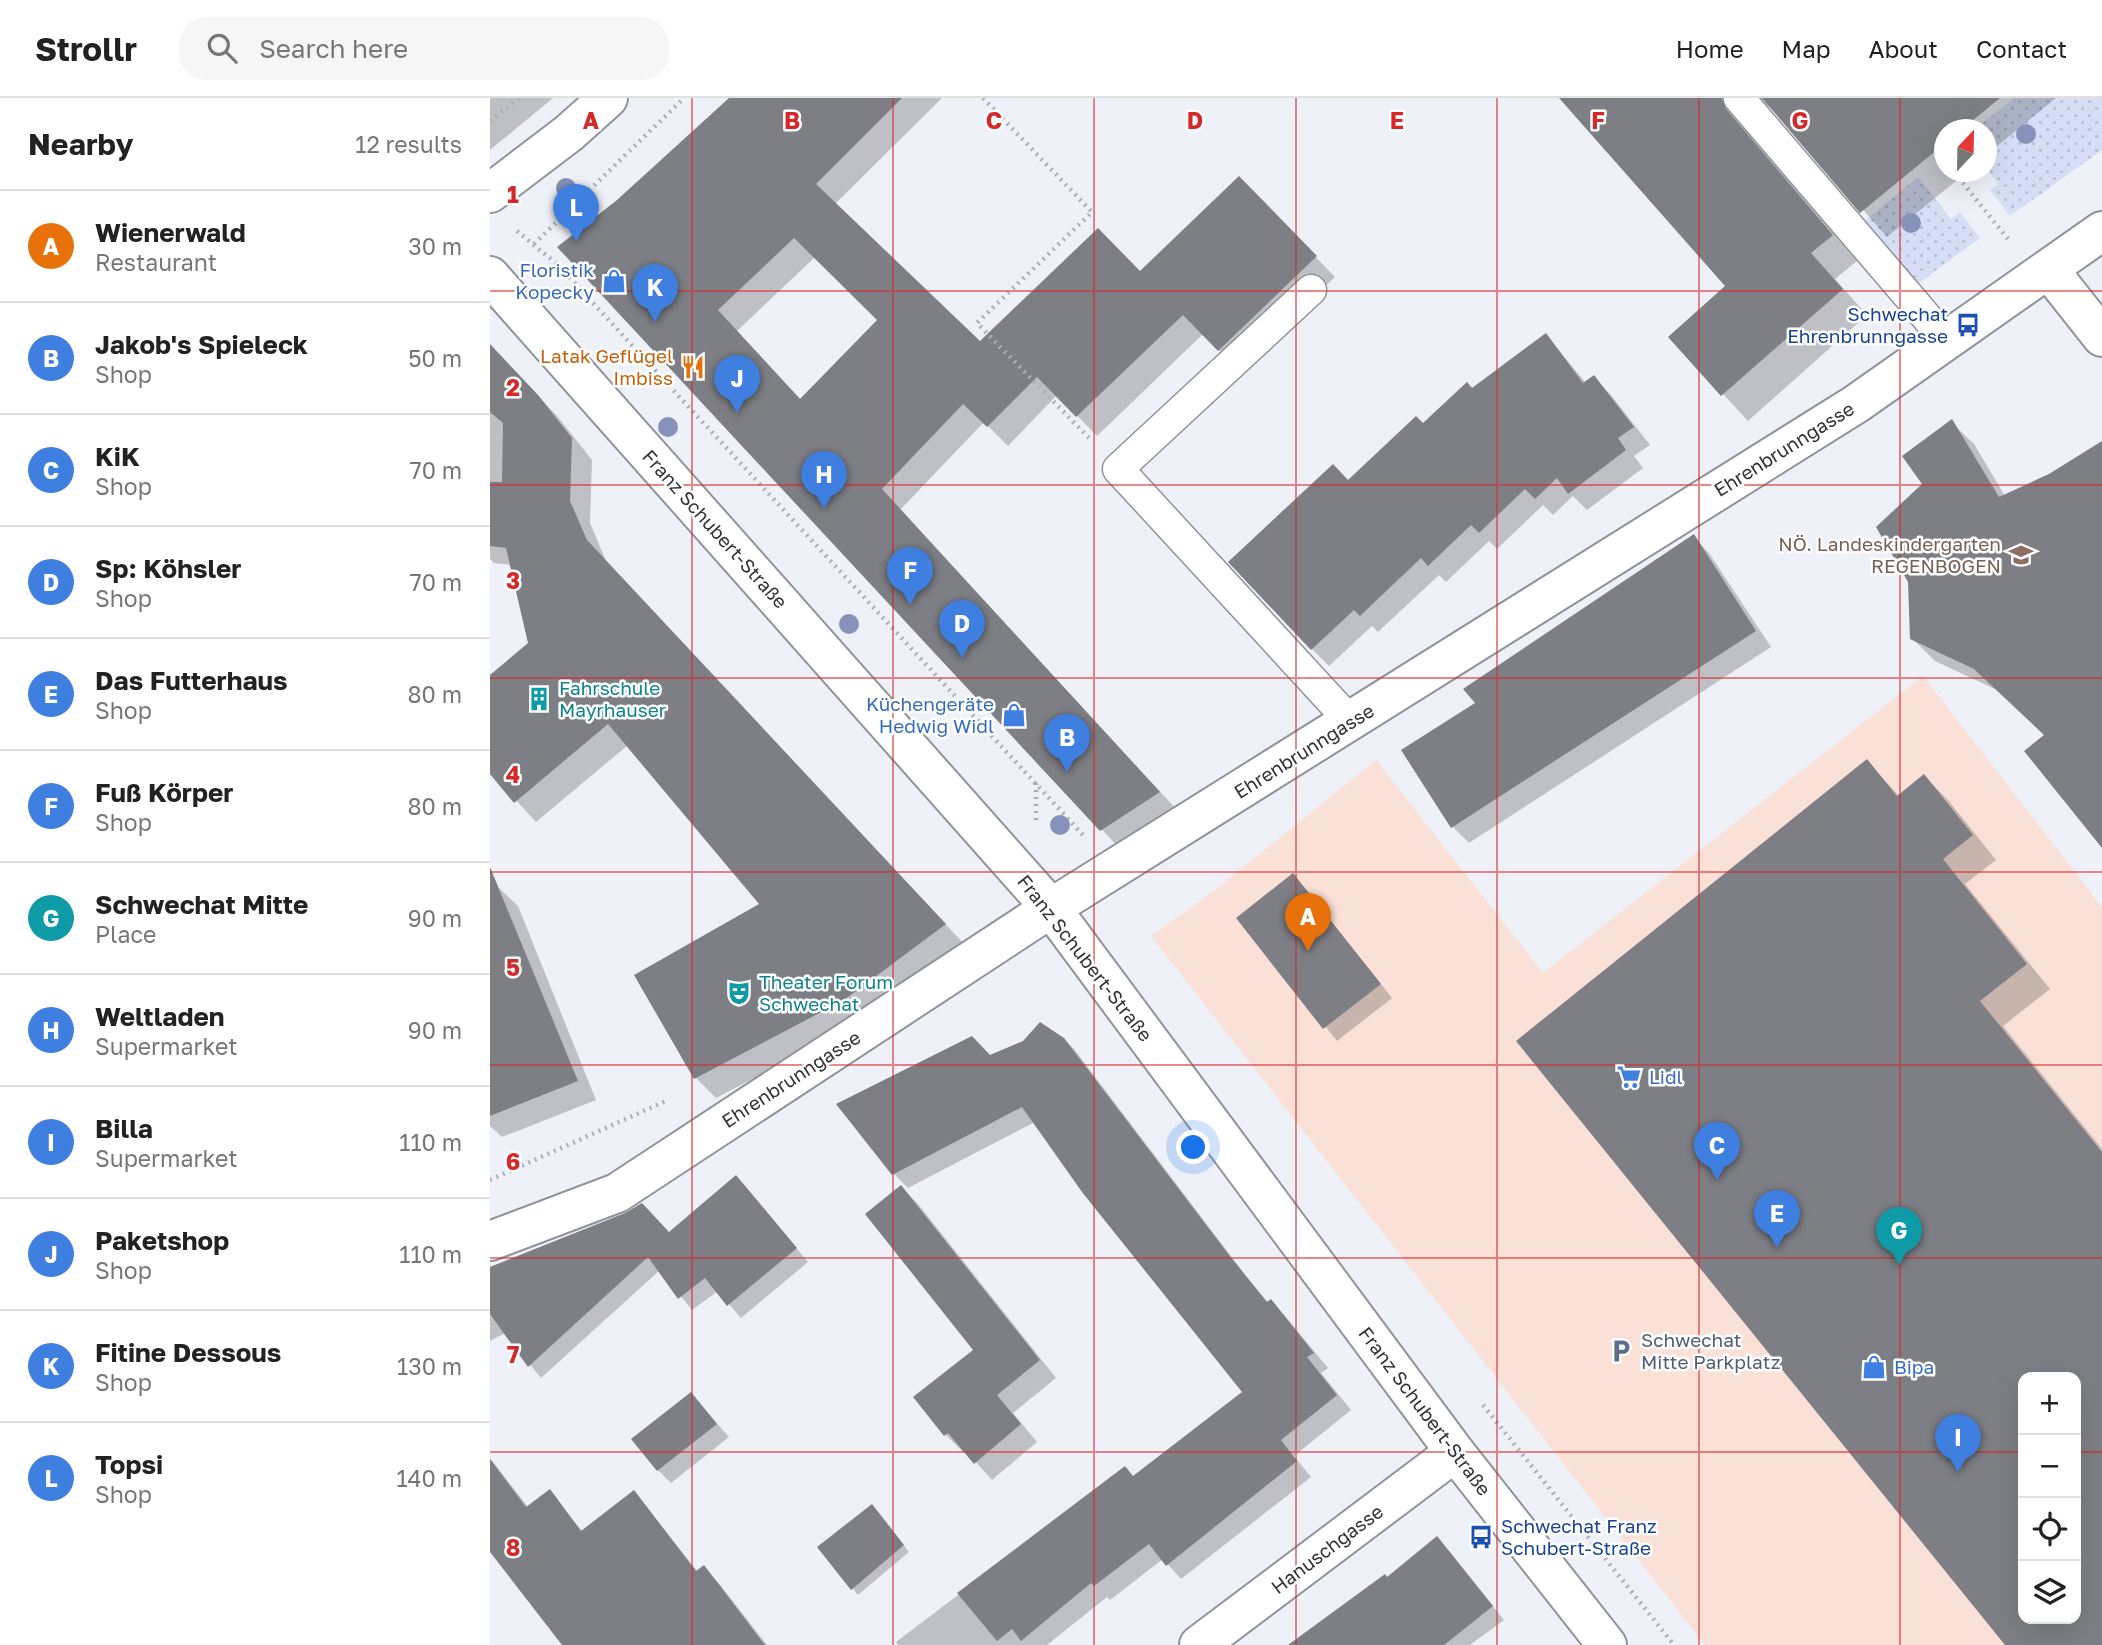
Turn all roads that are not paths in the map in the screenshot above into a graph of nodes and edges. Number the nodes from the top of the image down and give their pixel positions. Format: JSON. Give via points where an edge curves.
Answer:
{"nodes":[{"id":1,"x":608,"y":98,"type":"edge"},
{"id":2,"x":1739,"y":98,"type":"edge"},
{"id":3,"x":490,"y":193,"type":"edge"},
{"id":4,"x":2102,"y":231,"type":"edge"},
{"id":5,"x":2049,"y":270,"type":"junction"},
{"id":6,"x":490,"y":276,"type":"edge"},
{"id":7,"x":1311,"y":290,"type":"dead end"},
{"id":8,"x":2102,"y":337,"type":"edge"},
{"id":9,"x":1947,"y":341,"type":"junction"},
{"id":10,"x":1351,"y":722,"type":"junction"},
{"id":11,"x":1051,"y":908,"type":"junction"},
{"id":12,"x":490,"y":1241,"type":"edge"},
{"id":13,"x":1455,"y":1452,"type":"junction"},
{"id":14,"x":1199,"y":1645,"type":"edge"},
{"id":15,"x":1607,"y":1645,"type":"edge"}],
"edges":[{"from":1,"to":3,"type":"street"},
{"from":2,"to":9,"type":"lane"},
{"from":4,"to":5,"type":"street","name":"Ehrenbrunngasse"},
{"from":5,"to":8,"type":"street"},
{"from":5,"to":9,"type":"street","name":"Ehrenbrunngasse"},
{"from":6,"to":11,"type":"street","name":"Franz Schubert-Straße"},
{"from":7,"to":10,"type":"lane","via":[[1118,469]]},
{"from":9,"to":10,"type":"street","name":"Ehrenbrunngasse","via":[[1856,404]]},
{"from":10,"to":11,"type":"street","name":"Ehrenbrunngasse"},
{"from":11,"to":12,"type":"street","name":"Ehrenbrunngasse","via":[[617,1193]]},
{"from":11,"to":13,"type":"street","name":"Franz Schubert-Straße"},
{"from":13,"to":14,"type":"street","name":"Hanuschgasse"},
{"from":13,"to":15,"type":"street","name":"Franz Schubert-Straße"}]}
